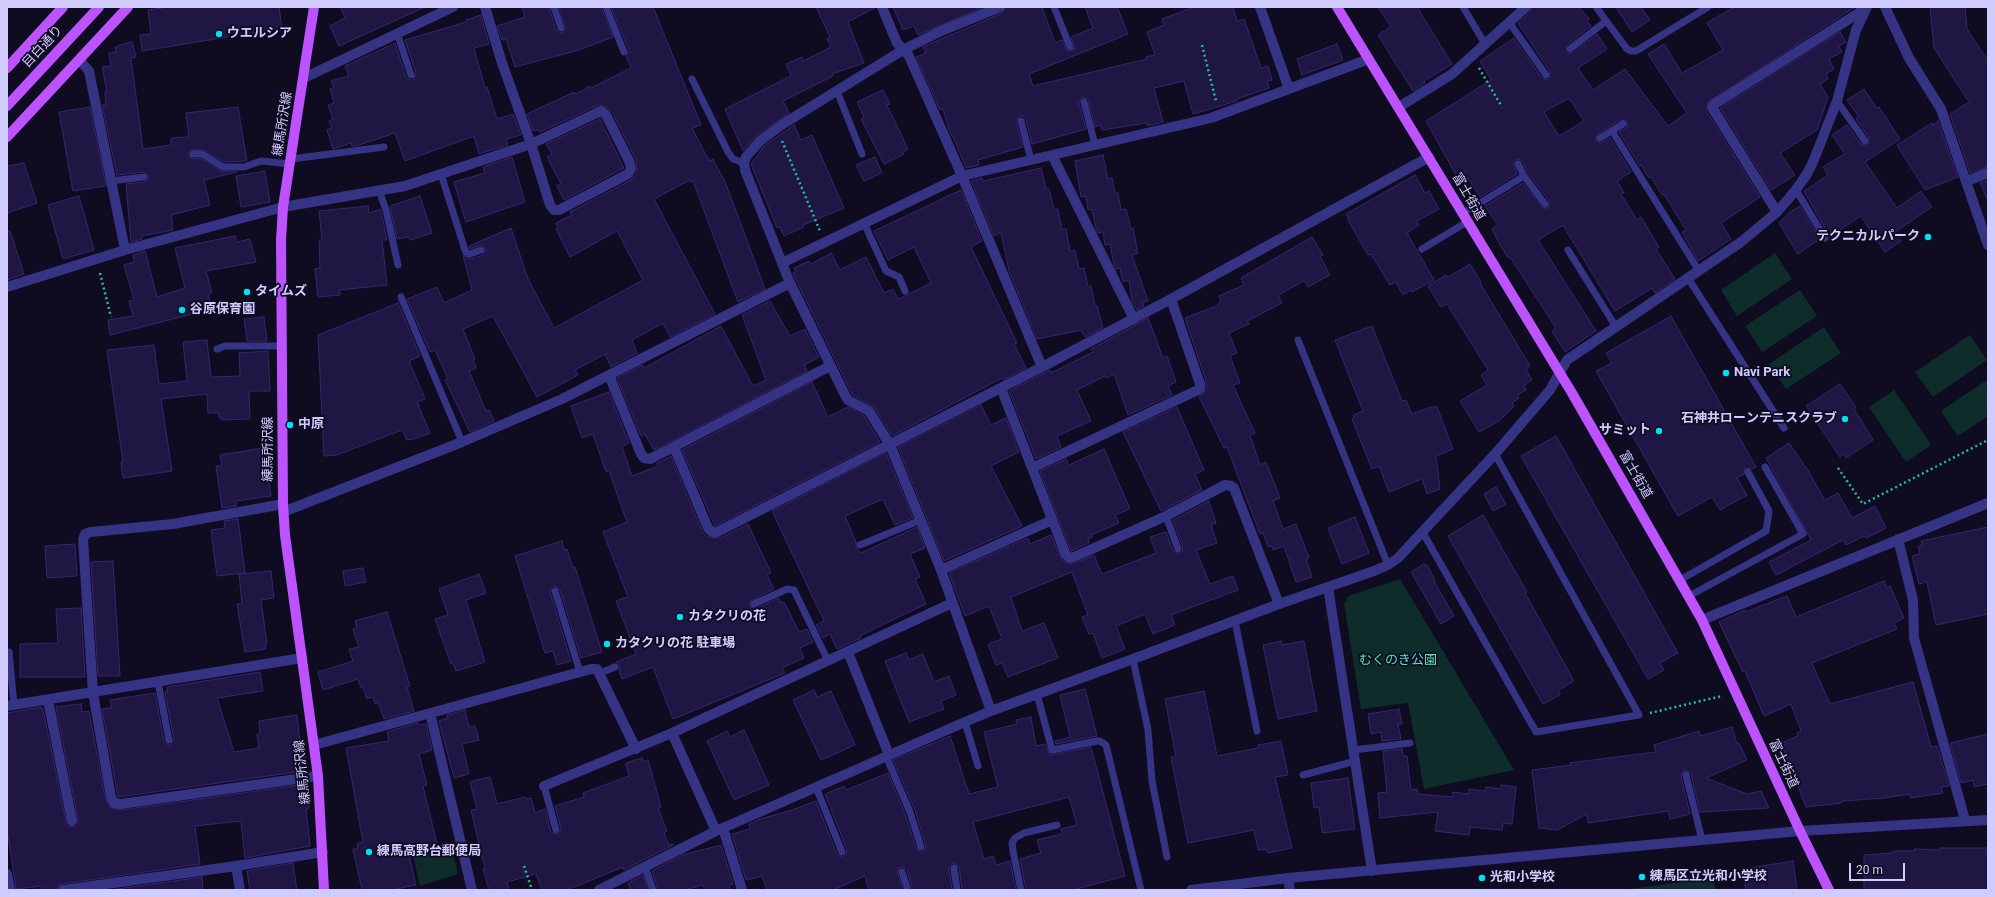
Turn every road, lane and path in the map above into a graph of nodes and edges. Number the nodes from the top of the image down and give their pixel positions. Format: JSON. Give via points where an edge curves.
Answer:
{"nodes":[{"id":1,"x":63,"y":7,"type":"edge"},
{"id":2,"x":99,"y":7,"type":"edge"},
{"id":3,"x":128,"y":7,"type":"edge"},
{"id":4,"x":314,"y":7,"type":"edge"},
{"id":5,"x":453,"y":7,"type":"edge"},
{"id":6,"x":485,"y":7,"type":"edge"},
{"id":7,"x":554,"y":7,"type":"edge"},
{"id":8,"x":606,"y":7,"type":"edge"},
{"id":9,"x":882,"y":7,"type":"edge"},
{"id":10,"x":1000,"y":7,"type":"edge"},
{"id":11,"x":1054,"y":7,"type":"edge"},
{"id":12,"x":1260,"y":7,"type":"edge"},
{"id":13,"x":1337,"y":7,"type":"edge"},
{"id":14,"x":1463,"y":7,"type":"edge"},
{"id":15,"x":1526,"y":7,"type":"edge"},
{"id":16,"x":1596,"y":7,"type":"edge"},
{"id":17,"x":1708,"y":7,"type":"edge"},
{"id":18,"x":1885,"y":7,"type":"edge"},
{"id":19,"x":1866,"y":8,"type":"edge"},
{"id":20,"x":437,"y":10,"type":"edge"},
{"id":21,"x":1606,"y":21,"type":"junction"},
{"id":22,"x":1509,"y":22,"type":"junction"},
{"id":23,"x":561,"y":28,"type":"dead end"},
{"id":24,"x":397,"y":33,"type":"junction"},
{"id":25,"x":1202,"y":44,"type":"dead end"},
{"id":26,"x":1485,"y":44,"type":"junction"},
{"id":27,"x":1070,"y":47,"type":"dead end"},
{"id":28,"x":1570,"y":49,"type":"dead end"},
{"id":29,"x":904,"y":50,"type":"junction"},
{"id":30,"x":624,"y":52,"type":"dead end"},
{"id":31,"x":1471,"y":56,"type":"junction"},
{"id":32,"x":1369,"y":59,"type":"junction"},
{"id":33,"x":79,"y":60,"type":"junction"},
{"id":34,"x":7,"y":68,"type":"edge"},
{"id":35,"x":411,"y":75,"type":"dead end"},
{"id":36,"x":1546,"y":75,"type":"dead end"},
{"id":37,"x":304,"y":78,"type":"junction"},
{"id":38,"x":692,"y":79,"type":"dead end"},
{"id":39,"x":1289,"y":89,"type":"junction"},
{"id":40,"x":837,"y":91,"type":"junction"},
{"id":41,"x":1837,"y":101,"type":"junction"},
{"id":42,"x":1084,"y":102,"type":"dead end"},
{"id":43,"x":7,"y":106,"type":"edge"},
{"id":44,"x":1398,"y":107,"type":"junction"},
{"id":45,"x":1502,"y":108,"type":"dead end"},
{"id":46,"x":1220,"y":115,"type":"junction"},
{"id":47,"x":1021,"y":121,"type":"dead end"},
{"id":48,"x":1623,"y":124,"type":"dead end"},
{"id":49,"x":776,"y":129,"type":"junction"},
{"id":50,"x":1612,"y":131,"type":"junction"},
{"id":51,"x":7,"y":137,"type":"edge"},
{"id":52,"x":1600,"y":138,"type":"dead end"},
{"id":53,"x":1865,"y":141,"type":"dead end"},
{"id":54,"x":531,"y":144,"type":"junction"},
{"id":55,"x":1095,"y":145,"type":"junction"},
{"id":56,"x":384,"y":147,"type":"dead end"},
{"id":57,"x":193,"y":154,"type":"dead end"},
{"id":58,"x":862,"y":154,"type":"dead end"},
{"id":59,"x":1052,"y":155,"type":"junction"},
{"id":60,"x":1429,"y":157,"type":"junction"},
{"id":61,"x":1031,"y":160,"type":"junction"},
{"id":62,"x":290,"y":161,"type":"junction"},
{"id":63,"x":744,"y":163,"type":"junction"},
{"id":64,"x":1518,"y":164,"type":"dead end"},
{"id":65,"x":1988,"y":173,"type":"edge"},
{"id":66,"x":440,"y":174,"type":"junction"},
{"id":67,"x":962,"y":176,"type":"junction"},
{"id":68,"x":1524,"y":176,"type":"junction"},
{"id":69,"x":144,"y":177,"type":"dead end"},
{"id":70,"x":111,"y":181,"type":"junction"},
{"id":71,"x":1967,"y":181,"type":"junction"},
{"id":72,"x":379,"y":190,"type":"junction"},
{"id":73,"x":1796,"y":190,"type":"junction"},
{"id":74,"x":1545,"y":204,"type":"dead end"},
{"id":75,"x":283,"y":207,"type":"junction"},
{"id":76,"x":1777,"y":212,"type":"junction"},
{"id":77,"x":1465,"y":218,"type":"junction"},
{"id":78,"x":864,"y":223,"type":"junction"},
{"id":79,"x":1825,"y":238,"type":"dead end"},
{"id":80,"x":824,"y":242,"type":"junction"},
{"id":81,"x":1988,"y":245,"type":"edge"},
{"id":82,"x":1422,"y":249,"type":"dead end"},
{"id":83,"x":125,"y":250,"type":"junction"},
{"id":84,"x":481,"y":250,"type":"dead end"},
{"id":85,"x":1568,"y":250,"type":"dead end"},
{"id":86,"x":96,"y":259,"type":"junction"},
{"id":87,"x":782,"y":262,"type":"junction"},
{"id":88,"x":398,"y":264,"type":"dead end"},
{"id":89,"x":1699,"y":271,"type":"junction"},
{"id":90,"x":1688,"y":278,"type":"junction"},
{"id":91,"x":790,"y":283,"type":"junction"},
{"id":92,"x":7,"y":287,"type":"edge"},
{"id":93,"x":905,"y":291,"type":"dead end"},
{"id":94,"x":401,"y":297,"type":"dead end"},
{"id":95,"x":1171,"y":299,"type":"junction"},
{"id":96,"x":111,"y":317,"type":"dead end"},
{"id":97,"x":1134,"y":319,"type":"junction"},
{"id":98,"x":1616,"y":327,"type":"junction"},
{"id":99,"x":1298,"y":340,"type":"dead end"},
{"id":100,"x":282,"y":346,"type":"junction"},
{"id":101,"x":217,"y":350,"type":"dead end"},
{"id":102,"x":830,"y":366,"type":"junction"},
{"id":103,"x":1042,"y":367,"type":"junction"},
{"id":104,"x":1559,"y":374,"type":"junction"},
{"id":105,"x":609,"y":375,"type":"junction"},
{"id":106,"x":1001,"y":388,"type":"junction"},
{"id":107,"x":1784,"y":428,"type":"dead end"},
{"id":108,"x":1988,"y":440,"type":"edge"},
{"id":109,"x":462,"y":442,"type":"junction"},
{"id":110,"x":890,"y":445,"type":"junction"},
{"id":111,"x":674,"y":447,"type":"junction"},
{"id":112,"x":1494,"y":454,"type":"junction"},
{"id":113,"x":1765,"y":467,"type":"dead end"},
{"id":114,"x":1032,"y":468,"type":"junction"},
{"id":115,"x":1838,"y":468,"type":"dead end"},
{"id":116,"x":1748,"y":472,"type":"dead end"},
{"id":117,"x":1988,"y":503,"type":"edge"},
{"id":118,"x":283,"y":508,"type":"junction"},
{"id":119,"x":1166,"y":516,"type":"junction"},
{"id":120,"x":921,"y":520,"type":"junction"},
{"id":121,"x":1052,"y":520,"type":"junction"},
{"id":122,"x":1422,"y":531,"type":"junction"},
{"id":123,"x":1898,"y":539,"type":"junction"},
{"id":124,"x":860,"y":545,"type":"dead end"},
{"id":125,"x":1178,"y":549,"type":"dead end"},
{"id":126,"x":1388,"y":565,"type":"junction"},
{"id":127,"x":941,"y":570,"type":"junction"},
{"id":128,"x":1680,"y":580,"type":"junction"},
{"id":129,"x":1328,"y":587,"type":"junction"},
{"id":130,"x":555,"y":591,"type":"dead end"},
{"id":131,"x":1689,"y":596,"type":"junction"},
{"id":132,"x":952,"y":603,"type":"junction"},
{"id":133,"x":754,"y":604,"type":"dead end"},
{"id":134,"x":1279,"y":604,"type":"junction"},
{"id":135,"x":1702,"y":620,"type":"junction"},
{"id":136,"x":1235,"y":621,"type":"junction"},
{"id":137,"x":9,"y":652,"type":"dead end"},
{"id":138,"x":848,"y":652,"type":"junction"},
{"id":139,"x":302,"y":658,"type":"junction"},
{"id":140,"x":1133,"y":659,"type":"junction"},
{"id":141,"x":828,"y":661,"type":"junction"},
{"id":142,"x":615,"y":667,"type":"dead end"},
{"id":143,"x":580,"y":672,"type":"junction"},
{"id":144,"x":600,"y":673,"type":"junction"},
{"id":145,"x":158,"y":682,"type":"junction"},
{"id":146,"x":93,"y":693,"type":"junction"},
{"id":147,"x":1037,"y":694,"type":"junction"},
{"id":148,"x":1724,"y":696,"type":"dead end"},
{"id":149,"x":48,"y":700,"type":"junction"},
{"id":150,"x":10,"y":706,"type":"edge"},
{"id":151,"x":991,"y":710,"type":"junction"},
{"id":152,"x":430,"y":713,"type":"junction"},
{"id":153,"x":1639,"y":716,"type":"junction"},
{"id":154,"x":965,"y":722,"type":"junction"},
{"id":155,"x":1257,"y":731,"type":"dead end"},
{"id":156,"x":672,"y":733,"type":"junction"},
{"id":157,"x":169,"y":740,"type":"dead end"},
{"id":158,"x":1410,"y":743,"type":"dead end"},
{"id":159,"x":314,"y":745,"type":"junction"},
{"id":160,"x":636,"y":749,"type":"junction"},
{"id":161,"x":1354,"y":750,"type":"junction"},
{"id":162,"x":887,"y":755,"type":"junction"},
{"id":163,"x":1356,"y":761,"type":"junction"},
{"id":164,"x":978,"y":766,"type":"dead end"},
{"id":165,"x":1303,"y":775,"type":"dead end"},
{"id":166,"x":1686,"y":775,"type":"dead end"},
{"id":167,"x":318,"y":776,"type":"junction"},
{"id":168,"x":544,"y":786,"type":"joint"},
{"id":169,"x":816,"y":787,"type":"junction"},
{"id":170,"x":1965,"y":820,"type":"junction"},
{"id":171,"x":1988,"y":820,"type":"edge"},
{"id":172,"x":72,"y":821,"type":"dead end"},
{"id":173,"x":1057,"y":825,"type":"dead end"},
{"id":174,"x":556,"y":830,"type":"dead end"},
{"id":175,"x":719,"y":830,"type":"junction"},
{"id":176,"x":1800,"y":831,"type":"junction"},
{"id":177,"x":1702,"y":840,"type":"junction"},
{"id":178,"x":921,"y":847,"type":"dead end"},
{"id":179,"x":322,"y":852,"type":"junction"},
{"id":180,"x":842,"y":852,"type":"dead end"},
{"id":181,"x":1167,"y":857,"type":"dead end"},
{"id":182,"x":236,"y":866,"type":"junction"},
{"id":183,"x":524,"y":866,"type":"dead end"},
{"id":184,"x":644,"y":867,"type":"junction"},
{"id":185,"x":954,"y":868,"type":"dead end"},
{"id":186,"x":1372,"y":871,"type":"junction"},
{"id":187,"x":902,"y":872,"type":"dead end"},
{"id":188,"x":7,"y":874,"type":"edge"},
{"id":189,"x":1288,"y":878,"type":"junction"},
{"id":190,"x":10,"y":890,"type":"edge"},
{"id":191,"x":63,"y":890,"type":"edge"},
{"id":192,"x":240,"y":890,"type":"edge"},
{"id":193,"x":324,"y":890,"type":"edge"},
{"id":194,"x":472,"y":890,"type":"edge"},
{"id":195,"x":532,"y":890,"type":"edge"},
{"id":196,"x":599,"y":890,"type":"edge"},
{"id":197,"x":653,"y":890,"type":"edge"},
{"id":198,"x":742,"y":890,"type":"edge"},
{"id":199,"x":908,"y":890,"type":"edge"},
{"id":200,"x":957,"y":890,"type":"edge"},
{"id":201,"x":1021,"y":890,"type":"edge"},
{"id":202,"x":1141,"y":890,"type":"edge"},
{"id":203,"x":1191,"y":890,"type":"edge"},
{"id":204,"x":1290,"y":890,"type":"edge"},
{"id":205,"x":1829,"y":890,"type":"edge"}],
"edges":[{"from":1,"to":34,"type":"main road","name":"目白通り"},
{"from":2,"to":43,"type":"main road","name":"目白通り"},
{"from":3,"to":33,"type":"main road"},
{"from":4,"to":37,"type":"main road","name":"練馬所沢線"},
{"from":5,"to":20,"type":"street"},
{"from":6,"to":54,"type":"street"},
{"from":7,"to":23,"type":"lane"},
{"from":8,"to":30,"type":"lane"},
{"from":9,"to":29,"type":"street","via":[[897,43]]},
{"from":10,"to":29,"type":"street","via":[[940,31]]},
{"from":11,"to":27,"type":"lane"},
{"from":12,"to":39,"type":"street"},
{"from":13,"to":32,"type":"main road","name":"富士街道"},
{"from":14,"to":26,"type":"lane"},
{"from":15,"to":22,"type":"street"},
{"from":16,"to":21,"type":"lane"},
{"from":17,"to":21,"type":"lane","via":[[1636,51],[1627,49]]},
{"from":18,"to":71,"type":"street","via":[[1909,58],[1941,109]]},
{"from":19,"to":41,"type":"street","via":[[1856,30]]},
{"from":19,"to":76,"type":"street","via":[[1713,105],[1713,109]]},
{"from":20,"to":24,"type":"street"},
{"from":21,"to":28,"type":"lane"},
{"from":22,"to":26,"type":"street"},
{"from":22,"to":36,"type":"lane"},
{"from":24,"to":35,"type":"lane"},
{"from":24,"to":37,"type":"street"},
{"from":25,"to":46,"type":"path"},
{"from":26,"to":31,"type":"street"},
{"from":29,"to":40,"type":"street"},
{"from":29,"to":67,"type":"street","via":[[909,56]]},
{"from":31,"to":44,"type":"street","via":[[1452,74]]},
{"from":31,"to":45,"type":"path"},
{"from":32,"to":39,"type":"street"},
{"from":32,"to":44,"type":"main road","name":"富士街道"},
{"from":33,"to":51,"type":"main road"},
{"from":33,"to":70,"type":"street","via":[[89,71]]},
{"from":37,"to":62,"type":"main road","name":"練馬所沢線"},
{"from":38,"to":63,"type":"lane","via":[[732,159]]},
{"from":39,"to":46,"type":"street"},
{"from":40,"to":49,"type":"street"},
{"from":40,"to":58,"type":"lane"},
{"from":41,"to":53,"type":"lane"},
{"from":41,"to":73,"type":"street","via":[[1810,168]]},
{"from":42,"to":55,"type":"lane"},
{"from":44,"to":60,"type":"main road","name":"富士街道"},
{"from":46,"to":55,"type":"street"},
{"from":47,"to":61,"type":"lane"},
{"from":48,"to":50,"type":"lane"},
{"from":49,"to":63,"type":"street","via":[[760,141]]},
{"from":49,"to":80,"type":"path"},
{"from":50,"to":52,"type":"lane"},
{"from":50,"to":89,"type":"lane"},
{"from":54,"to":54,"type":"street","via":[[601,111],[606,115],[631,169],[628,174],[559,210],[554,210],[550,205]]},
{"from":54,"to":66,"type":"street"},
{"from":55,"to":59,"type":"street"},
{"from":56,"to":62,"type":"lane"},
{"from":57,"to":62,"type":"lane","via":[[202,154],[223,167],[244,167],[260,161]]},
{"from":59,"to":61,"type":"street"},
{"from":59,"to":97,"type":"street"},
{"from":60,"to":77,"type":"main road","name":"富士街道"},
{"from":60,"to":95,"type":"street"},
{"from":61,"to":67,"type":"street"},
{"from":62,"to":75,"type":"main road","name":"練馬所沢線"},
{"from":63,"to":87,"type":"street"},
{"from":64,"to":68,"type":"lane"},
{"from":65,"to":71,"type":"street"},
{"from":66,"to":72,"type":"street","via":[[405,186]]},
{"from":66,"to":84,"type":"lane","via":[[467,253]]},
{"from":67,"to":78,"type":"street"},
{"from":67,"to":103,"type":"street"},
{"from":68,"to":74,"type":"lane"},
{"from":68,"to":77,"type":"lane"},
{"from":69,"to":70,"type":"lane"},
{"from":70,"to":83,"type":"street"},
{"from":71,"to":81,"type":"street"},
{"from":72,"to":75,"type":"street"},
{"from":72,"to":88,"type":"lane"},
{"from":73,"to":76,"type":"street"},
{"from":73,"to":79,"type":"lane"},
{"from":75,"to":83,"type":"street"},
{"from":75,"to":100,"type":"main road","name":"練馬所沢線"},
{"from":76,"to":89,"type":"street","via":[[1741,242]]},
{"from":77,"to":82,"type":"lane"},
{"from":77,"to":104,"type":"main road","name":"富士街道"},
{"from":78,"to":80,"type":"street"},
{"from":78,"to":93,"type":"lane","via":[[886,271],[899,277]]},
{"from":80,"to":87,"type":"street"},
{"from":83,"to":86,"type":"street"},
{"from":85,"to":98,"type":"lane"},
{"from":86,"to":92,"type":"street"},
{"from":86,"to":96,"type":"path"},
{"from":87,"to":91,"type":"street"},
{"from":89,"to":90,"type":"street"},
{"from":90,"to":98,"type":"street"},
{"from":90,"to":107,"type":"lane"},
{"from":91,"to":102,"type":"street"},
{"from":91,"to":105,"type":"street"},
{"from":94,"to":109,"type":"lane"},
{"from":95,"to":97,"type":"street"},
{"from":95,"to":114,"type":"street","via":[[1200,388]]},
{"from":97,"to":103,"type":"street"},
{"from":98,"to":104,"type":"street","via":[[1567,360]]},
{"from":99,"to":126,"type":"lane"},
{"from":100,"to":101,"type":"lane","via":[[225,346]]},
{"from":100,"to":118,"type":"main road","name":"練馬所沢線"},
{"from":102,"to":110,"type":"street","via":[[848,400],[869,411]]},
{"from":102,"to":111,"type":"street"},
{"from":103,"to":106,"type":"street"},
{"from":104,"to":112,"type":"street","via":[[1550,390]]},
{"from":104,"to":128,"type":"main road","name":"富士街道"},
{"from":105,"to":109,"type":"street","via":[[562,399]]},
{"from":105,"to":111,"type":"street","via":[[644,458],[650,460]]},
{"from":106,"to":110,"type":"street"},
{"from":106,"to":114,"type":"street"},
{"from":108,"to":115,"type":"path","via":[[1863,504]]},
{"from":109,"to":118,"type":"street"},
{"from":110,"to":111,"type":"street","via":[[717,532],[712,532]]},
{"from":110,"to":120,"type":"street"},
{"from":112,"to":122,"type":"street"},
{"from":112,"to":153,"type":"lane"},
{"from":113,"to":131,"type":"lane","via":[[1803,534]]},
{"from":114,"to":121,"type":"street"},
{"from":116,"to":128,"type":"lane","via":[[1769,511],[1766,531]]},
{"from":117,"to":123,"type":"street"},
{"from":118,"to":139,"type":"main road","name":"練馬所沢線"},
{"from":118,"to":146,"type":"street","via":[[85,534],[83,540]]},
{"from":119,"to":121,"type":"street","via":[[1070,558],[1066,555]]},
{"from":119,"to":125,"type":"lane"},
{"from":119,"to":134,"type":"street","via":[[1225,486],[1234,488]]},
{"from":120,"to":124,"type":"lane"},
{"from":120,"to":127,"type":"street"},
{"from":121,"to":127,"type":"street"},
{"from":122,"to":126,"type":"street","via":[[1398,558]]},
{"from":122,"to":153,"type":"lane","via":[[1536,732]]},
{"from":123,"to":135,"type":"street"},
{"from":123,"to":170,"type":"street","via":[[1913,600],[1914,638]]},
{"from":126,"to":129,"type":"street"},
{"from":127,"to":132,"type":"street"},
{"from":128,"to":131,"type":"main road","name":"富士街道"},
{"from":129,"to":134,"type":"street"},
{"from":129,"to":161,"type":"street"},
{"from":130,"to":143,"type":"lane"},
{"from":131,"to":135,"type":"main road","name":"富士街道"},
{"from":132,"to":138,"type":"street"},
{"from":132,"to":151,"type":"street"},
{"from":133,"to":141,"type":"lane","via":[[787,589],[794,590]]},
{"from":134,"to":136,"type":"street"},
{"from":135,"to":176,"type":"main road","name":"富士街道"},
{"from":136,"to":140,"type":"street"},
{"from":136,"to":155,"type":"lane"},
{"from":137,"to":150,"type":"lane"},
{"from":138,"to":141,"type":"street"},
{"from":138,"to":162,"type":"street"},
{"from":139,"to":145,"type":"street"},
{"from":139,"to":159,"type":"main road","name":"練馬所沢線"},
{"from":140,"to":147,"type":"street"},
{"from":140,"to":181,"type":"lane","via":[[1148,730],[1152,781]]},
{"from":141,"to":156,"type":"street"},
{"from":142,"to":144,"type":"lane"},
{"from":143,"to":144,"type":"street","via":[[597,668]]},
{"from":143,"to":152,"type":"street"},
{"from":144,"to":160,"type":"street"},
{"from":145,"to":146,"type":"street"},
{"from":145,"to":157,"type":"lane"},
{"from":146,"to":149,"type":"street"},
{"from":146,"to":167,"type":"street","via":[[114,803]]},
{"from":147,"to":151,"type":"street"},
{"from":147,"to":202,"type":"lane","via":[[1052,750],[1097,741],[1106,745]]},
{"from":148,"to":153,"type":"path"},
{"from":149,"to":150,"type":"street"},
{"from":149,"to":172,"type":"street"},
{"from":151,"to":154,"type":"street"},
{"from":152,"to":159,"type":"street"},
{"from":152,"to":194,"type":"street"},
{"from":154,"to":162,"type":"street"},
{"from":154,"to":164,"type":"lane"},
{"from":156,"to":160,"type":"street","via":[[647,741]]},
{"from":156,"to":175,"type":"street"},
{"from":158,"to":161,"type":"lane"},
{"from":159,"to":167,"type":"main road","name":"練馬所沢線"},
{"from":160,"to":168,"type":"street"},
{"from":161,"to":163,"type":"street"},
{"from":162,"to":169,"type":"street"},
{"from":162,"to":178,"type":"lane"},
{"from":163,"to":165,"type":"lane"},
{"from":163,"to":186,"type":"street"},
{"from":166,"to":177,"type":"lane"},
{"from":167,"to":179,"type":"main road","name":"練馬所沢線"},
{"from":168,"to":174,"type":"lane"},
{"from":169,"to":175,"type":"street"},
{"from":169,"to":180,"type":"lane"},
{"from":170,"to":171,"type":"street"},
{"from":170,"to":176,"type":"street"},
{"from":173,"to":201,"type":"lane","via":[[1024,833],[1012,843]]},
{"from":175,"to":184,"type":"street"},
{"from":175,"to":198,"type":"street"},
{"from":176,"to":177,"type":"street"},
{"from":176,"to":205,"type":"main road","name":"富士街道"},
{"from":177,"to":186,"type":"street"},
{"from":179,"to":182,"type":"street"},
{"from":179,"to":193,"type":"main road","name":"練馬所沢線"},
{"from":182,"to":191,"type":"street"},
{"from":182,"to":192,"type":"street"},
{"from":183,"to":195,"type":"path"},
{"from":184,"to":196,"type":"street"},
{"from":184,"to":197,"type":"lane"},
{"from":185,"to":200,"type":"lane"},
{"from":186,"to":189,"type":"street"},
{"from":187,"to":199,"type":"lane"},
{"from":188,"to":190,"type":"street"},
{"from":189,"to":203,"type":"street"},
{"from":189,"to":204,"type":"street"}]}
